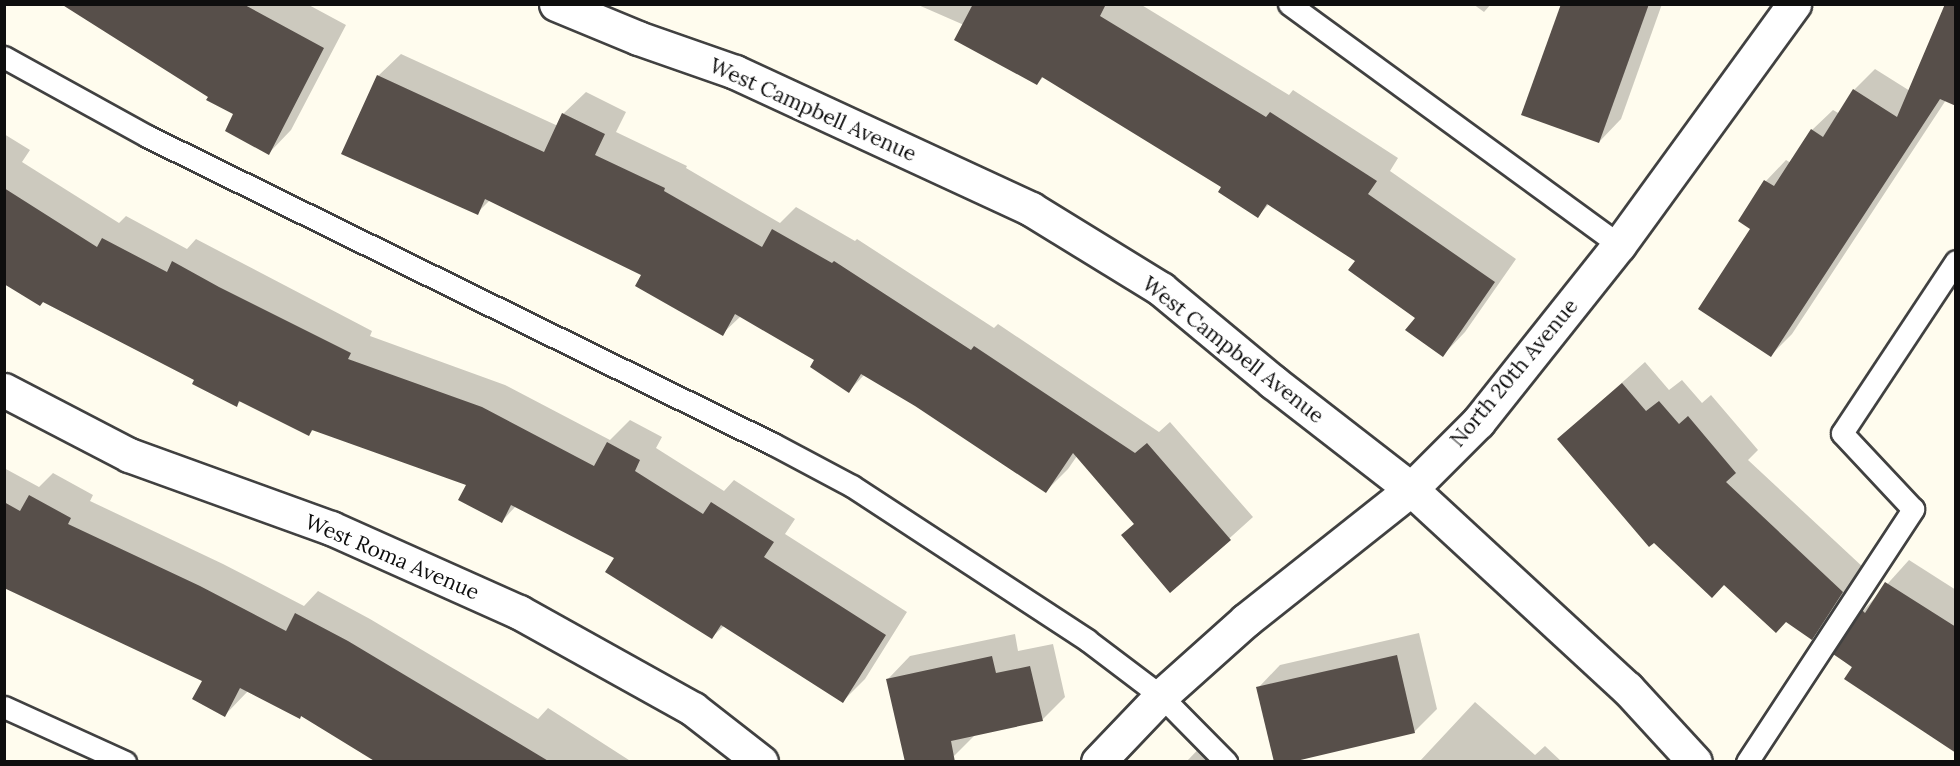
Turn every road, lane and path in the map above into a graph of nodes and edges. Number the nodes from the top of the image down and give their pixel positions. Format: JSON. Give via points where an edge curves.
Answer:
{"nodes":[{"id":1,"x":556,"y":4,"type":"edge"},
{"id":2,"x":1289,"y":4,"type":"edge"},
{"id":3,"x":1794,"y":4,"type":"edge"},
{"id":4,"x":4,"y":57,"type":"edge"},
{"id":5,"x":1619,"y":245,"type":"junction"},
{"id":6,"x":1956,"y":261,"type":"edge"},
{"id":7,"x":4,"y":390,"type":"edge"},
{"id":8,"x":1411,"y":489,"type":"junction"},
{"id":9,"x":1161,"y":696,"type":"junction"},
{"id":10,"x":4,"y":707,"type":"edge"},
{"id":11,"x":125,"y":762,"type":"edge"},
{"id":12,"x":761,"y":762,"type":"edge"},
{"id":13,"x":1098,"y":762,"type":"edge"},
{"id":14,"x":1226,"y":762,"type":"edge"},
{"id":15,"x":1695,"y":762,"type":"edge"},
{"id":16,"x":1747,"y":762,"type":"edge"}],
"edges":[{"from":1,"to":8,"type":"street","name":"West Campbell Avenue","via":[[735,72],[1031,209],[1161,289],[1272,382]]},
{"from":2,"to":5,"type":"lane"},
{"from":3,"to":5,"type":"street","name":"North 20th Avenue"},
{"from":4,"to":9,"type":"lane","via":[[147,136],[852,486],[1087,640]]},
{"from":5,"to":8,"type":"street","name":"North 20th Avenue","via":[[1478,422]]},
{"from":6,"to":16,"type":"lane","via":[[1842,433],[1913,509]]},
{"from":7,"to":12,"type":"street","name":"West Roma Avenue","via":[[129,455],[331,528],[519,612],[693,709]]},
{"from":8,"to":9,"type":"street","name":"North 20th Avenue","via":[[1246,620]]},
{"from":8,"to":15,"type":"street","name":"West Campbell Avenue","via":[[1627,688]]},
{"from":9,"to":13,"type":"street","name":"North 20th Avenue"},
{"from":9,"to":14,"type":"lane"},
{"from":10,"to":11,"type":"lane"}]}
